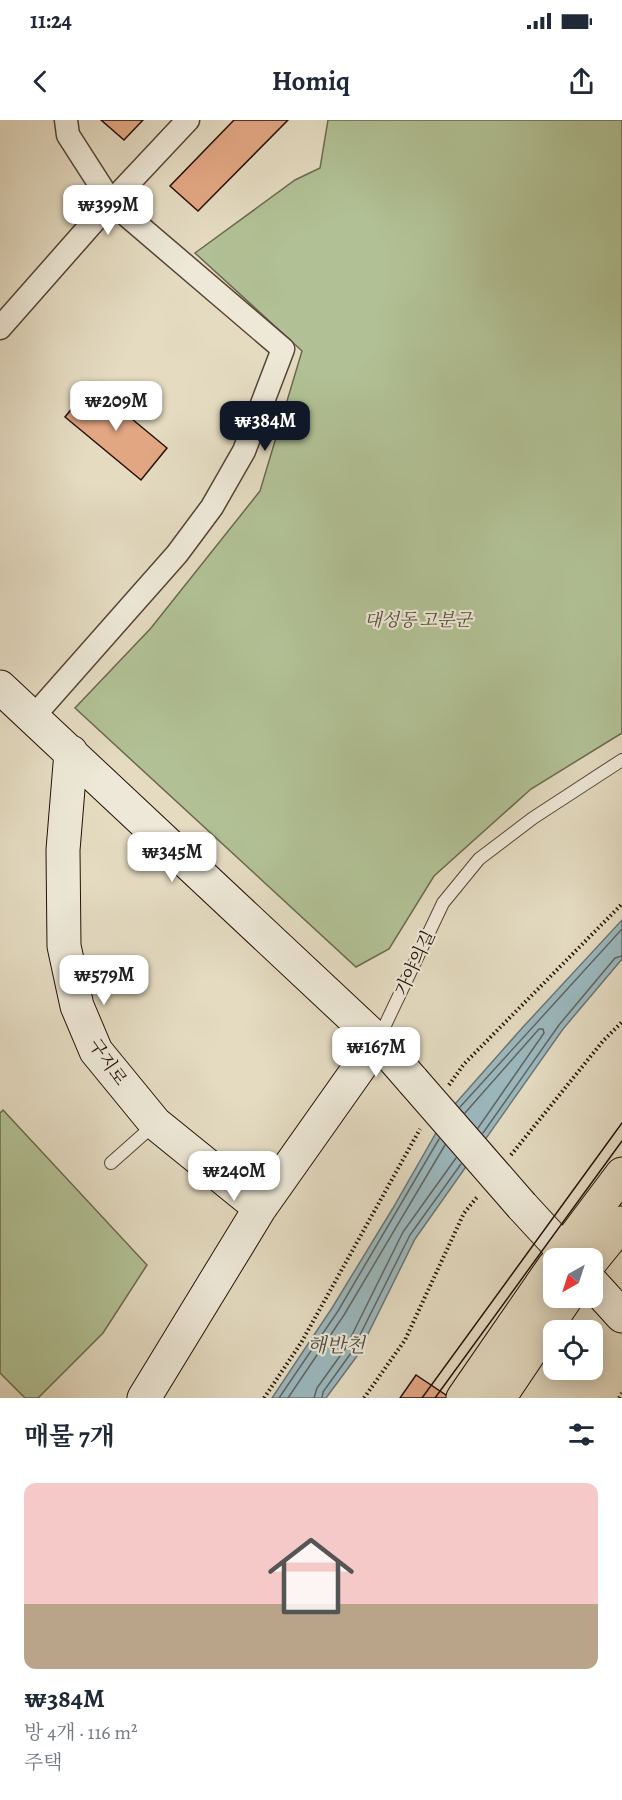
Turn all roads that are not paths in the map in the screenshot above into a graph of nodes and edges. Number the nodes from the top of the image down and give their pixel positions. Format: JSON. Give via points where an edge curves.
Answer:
{"nodes":[{"id":1,"x":66,"y":120,"type":"edge"},
{"id":2,"x":188,"y":120,"type":"edge"},
{"id":3,"x":111,"y":202,"type":"junction"},
{"id":4,"x":0,"y":328,"type":"edge"},
{"id":5,"x":0,"y":687,"type":"edge"},
{"id":6,"x":33,"y":717,"type":"junction"},
{"id":7,"x":70,"y":752,"type":"junction"},
{"id":8,"x":622,"y":760,"type":"edge"},
{"id":9,"x":378,"y":1041,"type":"junction"},
{"id":10,"x":156,"y":1123,"type":"junction"},
{"id":11,"x":111,"y":1163,"type":"dead end"},
{"id":12,"x":622,"y":1174,"type":"edge"},
{"id":13,"x":260,"y":1208,"type":"junction"},
{"id":14,"x":622,"y":1223,"type":"edge"},
{"id":15,"x":558,"y":1248,"type":"edge"},
{"id":16,"x":575,"y":1248,"type":"edge"},
{"id":17,"x":584,"y":1248,"type":"edge"},
{"id":18,"x":543,"y":1292,"type":"edge"},
{"id":19,"x":603,"y":1295,"type":"edge"},
{"id":20,"x":559,"y":1308,"type":"edge"},
{"id":21,"x":622,"y":1316,"type":"edge"},
{"id":22,"x":144,"y":1398,"type":"edge"},
{"id":23,"x":463,"y":1398,"type":"edge"},
{"id":24,"x":499,"y":1398,"type":"edge"}],
"edges":[{"from":1,"to":3,"type":"street","via":[[68,135]]},
{"from":2,"to":3,"type":"street"},
{"from":3,"to":4,"type":"street"},
{"from":3,"to":6,"type":"street","via":[[283,350],[244,451],[212,507],[177,554]]},
{"from":5,"to":6,"type":"street"},
{"from":6,"to":7,"type":"street"},
{"from":7,"to":9,"type":"street"},
{"from":7,"to":10,"type":"street","name":"구지로","via":[[63,850],[64,946],[76,1006],[96,1051]]},
{"from":8,"to":9,"type":"lane","name":"가야의길","via":[[479,859],[443,903]]},
{"from":9,"to":13,"type":"street","name":"가야의길"},
{"from":9,"to":15,"type":"street","bridge":true},
{"from":10,"to":11,"type":"lane"},
{"from":10,"to":13,"type":"street","name":"구지로"},
{"from":12,"to":16,"type":"main road"},
{"from":13,"to":22,"type":"street","name":"가야의길"},
{"from":14,"to":17,"type":"main road"},
{"from":18,"to":23,"type":"main road"},
{"from":19,"to":21,"type":"street"},
{"from":20,"to":24,"type":"main road"}]}
